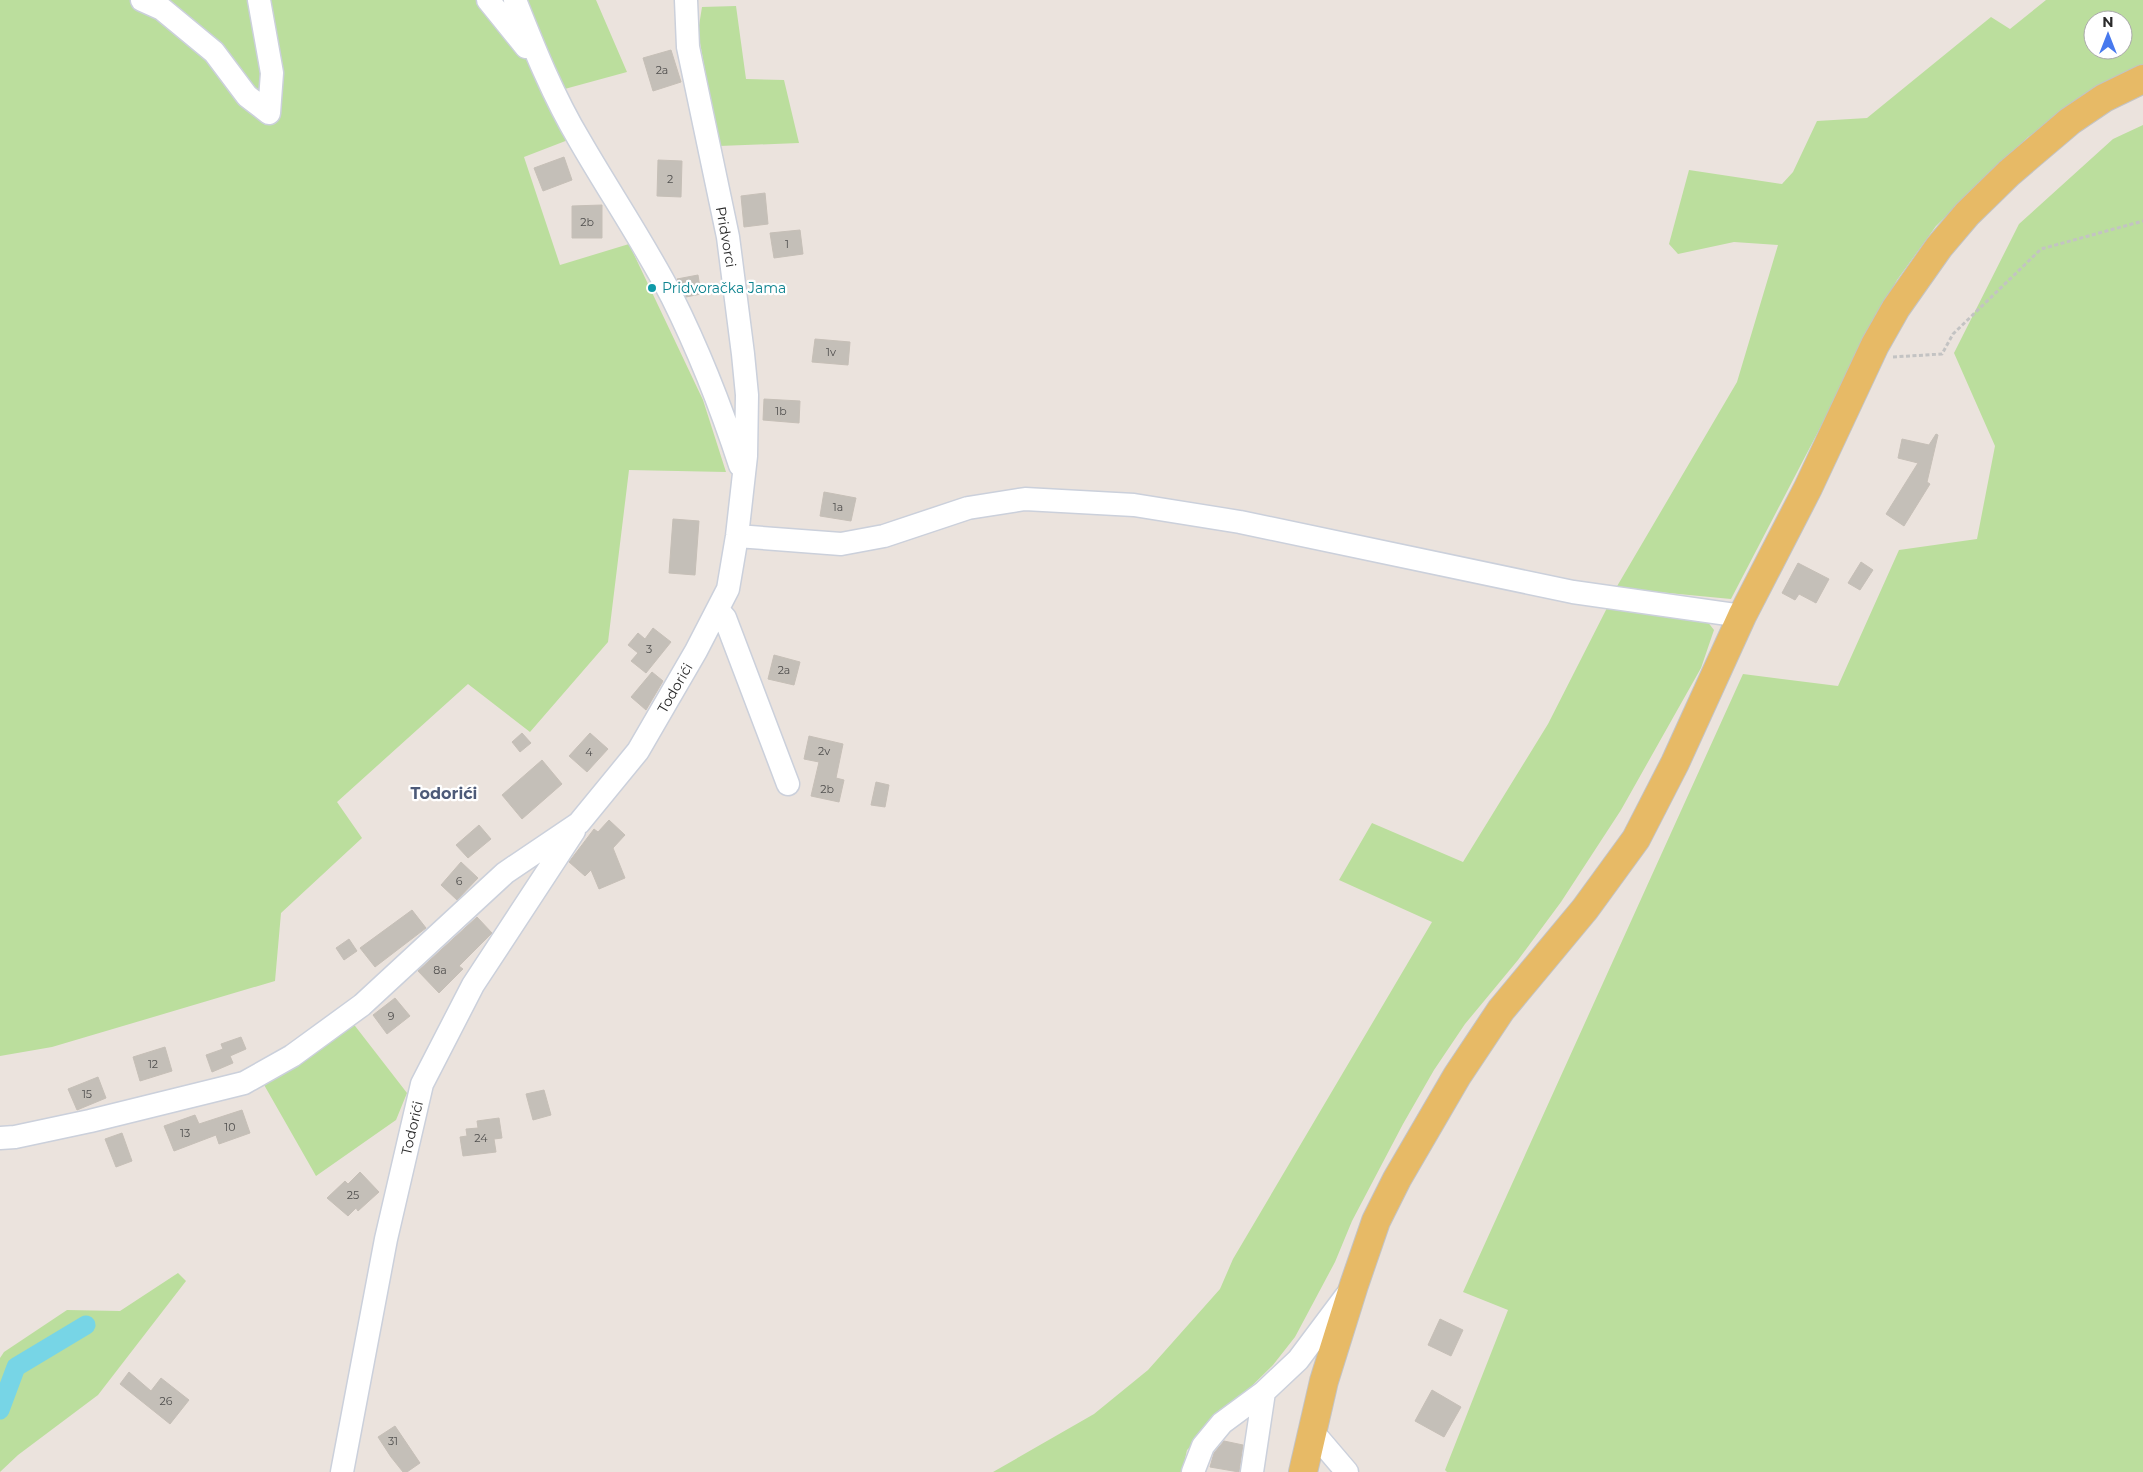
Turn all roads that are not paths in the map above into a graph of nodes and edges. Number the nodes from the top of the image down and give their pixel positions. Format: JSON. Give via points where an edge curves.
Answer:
{"nodes":[{"id":1,"x":142,"y":0,"type":"edge"},
{"id":2,"x":259,"y":0,"type":"edge"},
{"id":3,"x":488,"y":0,"type":"edge"},
{"id":4,"x":515,"y":0,"type":"edge"},
{"id":5,"x":686,"y":0,"type":"edge"},
{"id":6,"x":542,"y":68,"type":"junction"},
{"id":7,"x":2143,"y":79,"type":"edge"},
{"id":8,"x":744,"y":475,"type":"junction"},
{"id":9,"x":737,"y":536,"type":"junction"},
{"id":10,"x":718,"y":610,"type":"junction"},
{"id":11,"x":1742,"y":616,"type":"junction"},
{"id":12,"x":788,"y":784,"type":"dead end"},
{"id":13,"x":579,"y":823,"type":"junction"},
{"id":14,"x":0,"y":1138,"type":"edge"},
{"id":15,"x":1354,"y":1285,"type":"junction"},
{"id":16,"x":1264,"y":1392,"type":"junction"},
{"id":17,"x":1312,"y":1431,"type":"junction"},
{"id":18,"x":342,"y":1472,"type":"edge"},
{"id":19,"x":1193,"y":1472,"type":"edge"},
{"id":20,"x":1252,"y":1472,"type":"edge"},
{"id":21,"x":1303,"y":1472,"type":"edge"},
{"id":22,"x":1347,"y":1472,"type":"edge"}],
"edges":[{"from":1,"to":2,"type":"street","via":[[162,9],[214,52],[247,96],[269,113],[272,73]]},
{"from":3,"to":6,"type":"street"},
{"from":4,"to":6,"type":"street"},
{"from":5,"to":8,"type":"street","name":"Pridvorci","via":[[688,47],[728,237],[744,354]]},
{"from":6,"to":8,"type":"street","via":[[579,139],[672,297],[715,390]]},
{"from":7,"to":11,"type":"main road","via":[[2104,98],[2037,148],[1938,246],[1875,345],[1808,488]]},
{"from":8,"to":9,"type":"street","name":"Pridvorci"},
{"from":9,"to":10,"type":"street","name":"Todorići","via":[[728,589]]},
{"from":9,"to":11,"type":"street","via":[[840,544],[884,536],[968,508],[1025,499],[1126,504],[1240,522],[1573,592]]},
{"from":10,"to":12,"type":"street","via":[[725,618]]},
{"from":10,"to":13,"type":"street","name":"Todorići","via":[[638,751]]},
{"from":11,"to":15,"type":"main road","via":[[1675,763],[1636,839],[1579,917],[1501,1010],[1456,1076],[1376,1222]]},
{"from":13,"to":14,"type":"street","name":"Todorići","via":[[505,873],[362,1005],[292,1056],[244,1083],[80,1123]]},
{"from":13,"to":18,"type":"street","name":"Todorići","via":[[473,985],[422,1084],[386,1240]]},
{"from":15,"to":16,"type":"street","via":[[1298,1360]]},
{"from":15,"to":17,"type":"main road"},
{"from":16,"to":19,"type":"street","via":[[1222,1423],[1204,1446]]},
{"from":16,"to":20,"type":"street"},
{"from":17,"to":21,"type":"main road"},
{"from":17,"to":22,"type":"street"}]}
